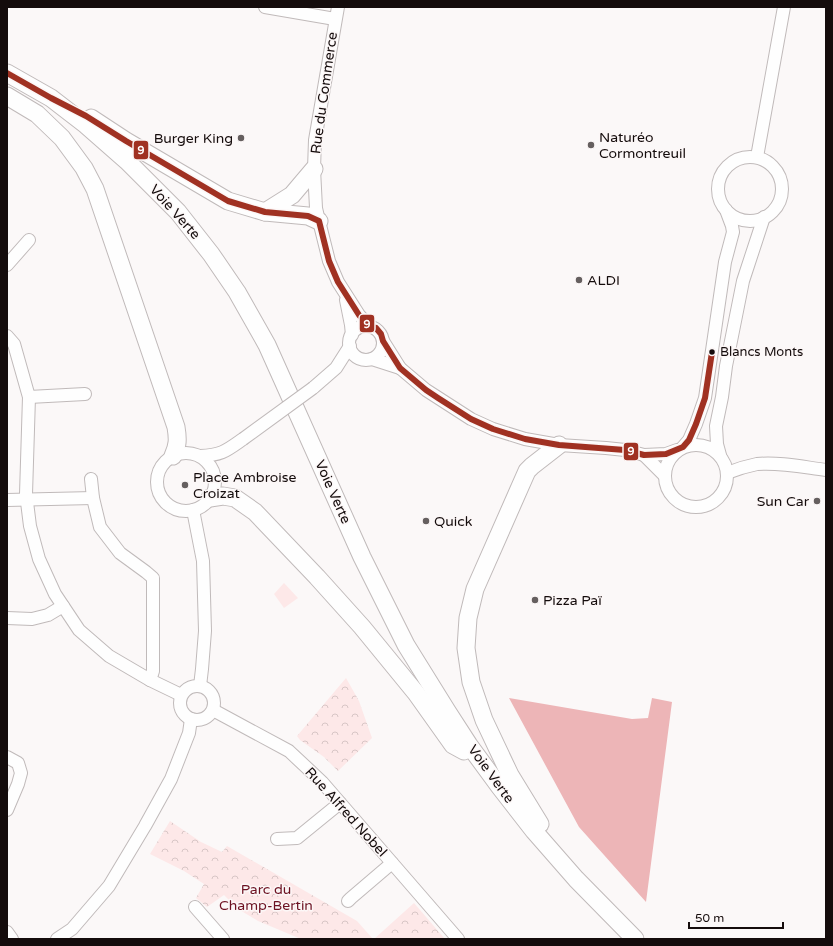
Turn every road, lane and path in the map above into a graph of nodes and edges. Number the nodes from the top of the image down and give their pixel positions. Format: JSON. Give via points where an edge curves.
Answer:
{"nodes":[{"id":1,"x":265,"y":7,"type":"edge"},
{"id":2,"x":784,"y":7,"type":"edge"},
{"id":3,"x":336,"y":13,"type":"edge"},
{"id":4,"x":7,"y":73,"type":"edge"},
{"id":5,"x":7,"y":87,"type":"edge"},
{"id":6,"x":7,"y":96,"type":"edge"},
{"id":7,"x":51,"y":98,"type":"junction"},
{"id":8,"x":757,"y":157,"type":"junction"},
{"id":9,"x":314,"y":169,"type":"junction"},
{"id":10,"x":726,"y":210,"type":"junction"},
{"id":11,"x":265,"y":212,"type":"junction"},
{"id":12,"x":764,"y":218,"type":"junction"},
{"id":13,"x":319,"y":222,"type":"junction"},
{"id":14,"x":29,"y":240,"type":"dead end"},
{"id":15,"x":7,"y":265,"type":"edge"},
{"id":16,"x":345,"y":294,"type":"junction"},
{"id":17,"x":369,"y":326,"type":"junction"},
{"id":18,"x":7,"y":336,"type":"edge"},
{"id":19,"x":351,"y":340,"type":"junction"},
{"id":20,"x":383,"y":341,"type":"junction"},
{"id":21,"x":366,"y":358,"type":"junction"},
{"id":22,"x":336,"y":368,"type":"junction"},
{"id":23,"x":400,"y":368,"type":"junction"},
{"id":24,"x":85,"y":394,"type":"dead end"},
{"id":25,"x":29,"y":397,"type":"junction"},
{"id":26,"x":559,"y":445,"type":"junction"},
{"id":27,"x":680,"y":449,"type":"junction"},
{"id":28,"x":227,"y":450,"type":"junction"},
{"id":29,"x":644,"y":455,"type":"junction"},
{"id":30,"x":720,"y":455,"type":"junction"},
{"id":31,"x":172,"y":456,"type":"junction"},
{"id":32,"x":200,"y":456,"type":"junction"},
{"id":33,"x":826,"y":470,"type":"edge"},
{"id":34,"x":727,"y":473,"type":"junction"},
{"id":35,"x":215,"y":476,"type":"junction"},
{"id":36,"x":665,"y":476,"type":"junction"},
{"id":37,"x":91,"y":479,"type":"dead end"},
{"id":38,"x":93,"y":498,"type":"junction"},
{"id":39,"x":210,"y":498,"type":"junction"},
{"id":40,"x":7,"y":500,"type":"edge"},
{"id":41,"x":27,"y":500,"type":"junction"},
{"id":42,"x":193,"y":510,"type":"junction"},
{"id":43,"x":63,"y":606,"type":"junction"},
{"id":44,"x":7,"y":618,"type":"edge"},
{"id":45,"x":150,"y":680,"type":"junction"},
{"id":46,"x":200,"y":686,"type":"junction"},
{"id":47,"x":181,"y":695,"type":"junction"},
{"id":48,"x":213,"y":710,"type":"junction"},
{"id":49,"x":191,"y":719,"type":"junction"},
{"id":50,"x":464,"y":751,"type":"junction"},
{"id":51,"x":7,"y":757,"type":"edge"},
{"id":52,"x":340,"y":803,"type":"junction"},
{"id":53,"x":7,"y":810,"type":"edge"},
{"id":54,"x":277,"y":839,"type":"dead end"},
{"id":55,"x":392,"y":863,"type":"junction"},
{"id":56,"x":576,"y":879,"type":"junction"},
{"id":57,"x":348,"y":901,"type":"dead end"},
{"id":58,"x":195,"y":907,"type":"dead end"},
{"id":59,"x":7,"y":932,"type":"edge"},
{"id":60,"x":12,"y":939,"type":"edge"},
{"id":61,"x":57,"y":939,"type":"edge"},
{"id":62,"x":224,"y":939,"type":"edge"},
{"id":63,"x":458,"y":939,"type":"edge"},
{"id":64,"x":622,"y":939,"type":"edge"},
{"id":65,"x":635,"y":939,"type":"edge"}],
"edges":[{"from":1,"to":3,"type":"street"},
{"from":2,"to":8,"type":"street"},
{"from":3,"to":9,"type":"street","name":"Rue du Commerce","via":[[315,140]]},
{"from":4,"to":7,"type":"main road","name":"Voie Verte"},
{"from":5,"to":50,"type":"main road","name":"Voie Verte","via":[[54,113],[132,174],[178,221],[214,269],[245,317],[357,563],[401,649]]},
{"from":6,"to":31,"type":"main road","via":[[37,114],[62,138],[84,168],[95,189],[176,427],[177,448]]},
{"from":7,"to":11,"type":"main road","via":[[86,116],[228,201]]},
{"from":7,"to":56,"type":"main road","name":"Voie Verte","via":[[127,161],[178,212],[237,292],[267,345],[362,557],[406,645],[469,745],[534,831]]},
{"from":8,"to":10,"type":"street","via":[[739,159],[724,169],[720,176],[718,193]]},
{"from":8,"to":12,"type":"street","via":[[775,168],[782,188],[776,207]]},
{"from":9,"to":11,"type":"main road","via":[[292,195]]},
{"from":9,"to":13,"type":"street","name":"Rue du Commerce"},
{"from":10,"to":12,"type":"street","via":[[743,220],[754,221]]},
{"from":10,"to":27,"type":"street","via":[[733,232],[725,262],[705,398],[689,440]]},
{"from":11,"to":13,"type":"main road","via":[[308,216]]},
{"from":12,"to":30,"type":"street","via":[[743,281],[726,366],[716,426]]},
{"from":13,"to":16,"type":"street","name":"Rue du Commerce","via":[[329,261]]},
{"from":14,"to":15,"type":"street"},
{"from":16,"to":17,"type":"street","name":"Rue du Commerce"},
{"from":16,"to":19,"type":"street","name":"Rue du Commerce","via":[[351,324]]},
{"from":17,"to":19,"type":"street","via":[[356,329]]},
{"from":17,"to":20,"type":"street","via":[[376,328]]},
{"from":18,"to":25,"type":"street","via":[[14,344]]},
{"from":19,"to":21,"type":"street","via":[[354,354]]},
{"from":19,"to":22,"type":"street"},
{"from":20,"to":21,"type":"street","via":[[377,356]]},
{"from":20,"to":23,"type":"street"},
{"from":21,"to":22,"type":"street"},
{"from":21,"to":23,"type":"street"},
{"from":22,"to":28,"type":"street","bridge":true,"via":[[313,388]]},
{"from":23,"to":26,"type":"street","via":[[426,390],[492,429],[525,439]]},
{"from":24,"to":25,"type":"street"},
{"from":25,"to":41,"type":"street"},
{"from":26,"to":29,"type":"street","via":[[626,450]]},
{"from":26,"to":56,"type":"main road","via":[[527,471],[474,589],[468,618],[466,648],[471,682],[484,720],[510,775],[538,820],[569,861]]},
{"from":27,"to":29,"type":"street","via":[[666,454]]},
{"from":27,"to":30,"type":"street","via":[[690,445],[702,445]]},
{"from":27,"to":36,"type":"street","via":[[671,457],[666,466]]},
{"from":28,"to":32,"type":"street","via":[[216,455]]},
{"from":28,"to":35,"type":"street"},
{"from":29,"to":36,"type":"street"},
{"from":30,"to":34,"type":"street"},
{"from":31,"to":32,"type":"street","via":[[191,453]]},
{"from":31,"to":42,"type":"street","via":[[166,460],[158,474],[158,490],[168,505],[185,511]]},
{"from":32,"to":35,"type":"street","via":[[207,461]]},
{"from":33,"to":34,"type":"street","via":[[775,464],[743,467]]},
{"from":34,"to":36,"type":"street","via":[[724,490],[719,497],[705,506],[696,507],[678,501],[671,494]]},
{"from":35,"to":39,"type":"street","via":[[214,491]]},
{"from":37,"to":38,"type":"street"},
{"from":38,"to":41,"type":"street"},
{"from":38,"to":45,"type":"street","via":[[100,527],[120,553],[153,578],[153,672]]},
{"from":39,"to":42,"type":"street"},
{"from":39,"to":50,"type":"main road","via":[[235,498],[255,512],[362,627],[416,693],[453,745]]},
{"from":40,"to":41,"type":"street"},
{"from":41,"to":43,"type":"street","via":[[30,526],[39,559]]},
{"from":42,"to":46,"type":"street","via":[[203,561],[205,631]]},
{"from":43,"to":44,"type":"street","via":[[48,615],[32,619]]},
{"from":43,"to":45,"type":"street","via":[[79,630],[109,656]]},
{"from":45,"to":47,"type":"street"},
{"from":46,"to":47,"type":"street","via":[[189,687]]},
{"from":46,"to":48,"type":"street","via":[[205,687],[213,695]]},
{"from":47,"to":49,"type":"street","via":[[182,712]]},
{"from":48,"to":49,"type":"street","via":[[206,718],[196,721]]},
{"from":48,"to":52,"type":"street","name":"Rue Alfred Nobel","via":[[289,751]]},
{"from":49,"to":61,"type":"street","via":[[189,733],[171,780],[108,886],[72,929]]},
{"from":50,"to":64,"type":"main road","name":"Voie Verte","via":[[527,836]]},
{"from":51,"to":53,"type":"street","via":[[18,763],[21,773]]},
{"from":52,"to":54,"type":"street","via":[[297,838]]},
{"from":52,"to":55,"type":"street","name":"Rue Alfred Nobel"},
{"from":55,"to":57,"type":"street"},
{"from":55,"to":63,"type":"street","name":"Rue Alfred Nobel"},
{"from":56,"to":65,"type":"main road","name":"Voie Verte"},
{"from":58,"to":62,"type":"street"},
{"from":59,"to":60,"type":"street"}]}
